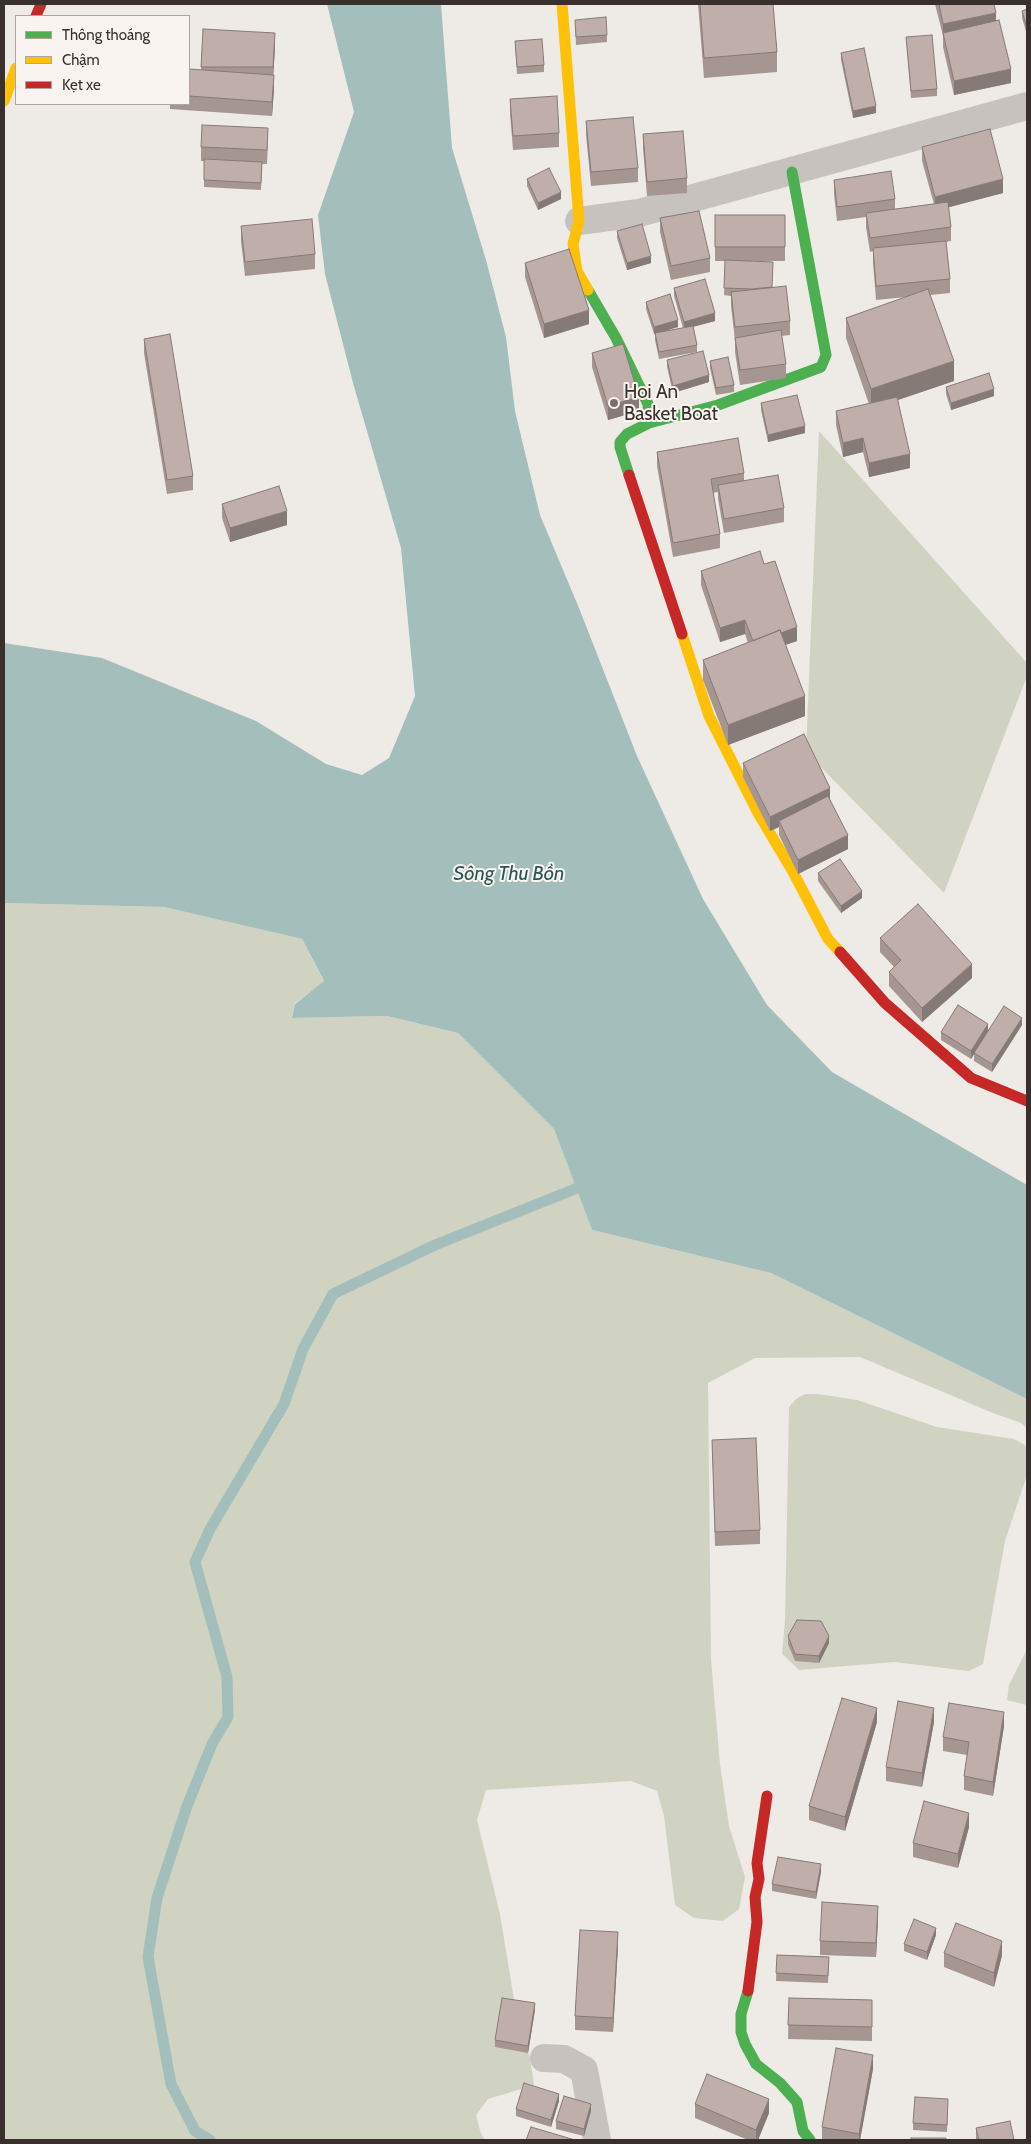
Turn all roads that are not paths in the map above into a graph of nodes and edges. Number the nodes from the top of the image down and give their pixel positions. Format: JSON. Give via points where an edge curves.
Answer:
{"nodes":[{"id":1,"x":562,"y":4,"type":"edge"},
{"id":2,"x":15,"y":71,"type":"edge"},
{"id":3,"x":4,"y":101,"type":"edge"},
{"id":4,"x":1027,"y":106,"type":"edge"},
{"id":5,"x":792,"y":172,"type":"junction"},
{"id":6,"x":580,"y":221,"type":"junction"},
{"id":7,"x":649,"y":423,"type":"junction"},
{"id":8,"x":1027,"y":1101,"type":"edge"},
{"id":9,"x":767,"y":1796,"type":"dead end"},
{"id":10,"x":544,"y":2058,"type":"dead end"},
{"id":11,"x":597,"y":2140,"type":"edge"},
{"id":12,"x":810,"y":2140,"type":"edge"}],
"edges":[{"from":1,"to":6,"type":"street"},
{"from":2,"to":3,"type":"street"},
{"from":4,"to":5,"type":"street"},
{"from":5,"to":6,"type":"street","via":[[639,213]]},
{"from":5,"to":7,"type":"street","via":[[826,355],[824,361],[816,370],[727,402]]},
{"from":6,"to":7,"type":"street","via":[[573,244],[577,271],[616,338],[648,404]]},
{"from":7,"to":8,"type":"street","via":[[626,434],[620,447],[709,716],[828,939],[885,1004],[970,1078]]},
{"from":9,"to":12,"type":"street","via":[[757,1863],[757,1922],[748,1990],[741,2014],[742,2032],[756,2064],[796,2102],[803,2131]]},
{"from":10,"to":11,"type":"street","via":[[564,2059],[584,2070]]}]}
